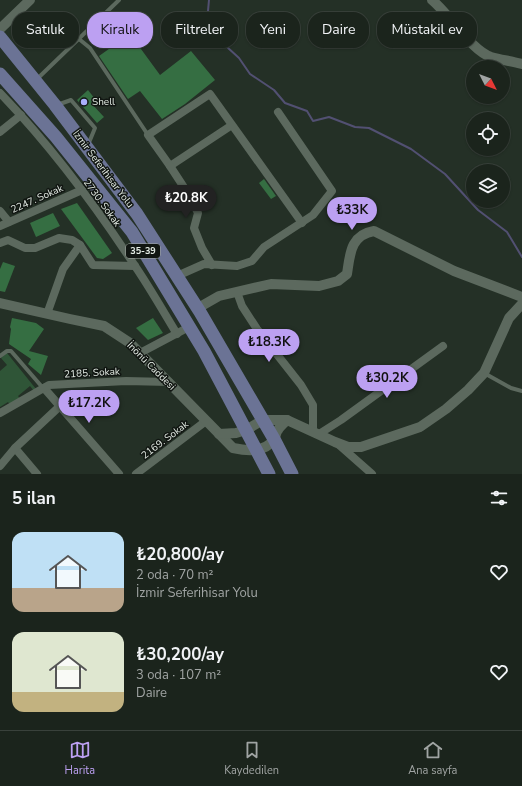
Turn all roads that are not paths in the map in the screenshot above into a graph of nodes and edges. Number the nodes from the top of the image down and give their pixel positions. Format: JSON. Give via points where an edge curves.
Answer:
{"nodes":[{"id":1,"x":30,"y":0,"type":"edge"},
{"id":2,"x":120,"y":0,"type":"edge"},
{"id":3,"x":432,"y":0,"type":"edge"},
{"id":4,"x":0,"y":29,"type":"edge"},
{"id":5,"x":0,"y":37,"type":"edge"},
{"id":6,"x":79,"y":39,"type":"joint"},
{"id":7,"x":0,"y":48,"type":"edge"},
{"id":8,"x":70,"y":48,"type":"edge"},
{"id":9,"x":522,"y":64,"type":"edge"},
{"id":10,"x":0,"y":74,"type":"edge"},
{"id":11,"x":36,"y":80,"type":"junction"},
{"id":12,"x":0,"y":92,"type":"edge"},
{"id":13,"x":278,"y":112,"type":"dead end"},
{"id":14,"x":22,"y":115,"type":"junction"},
{"id":15,"x":232,"y":125,"type":"junction"},
{"id":16,"x":0,"y":132,"type":"edge"},
{"id":17,"x":148,"y":135,"type":"junction"},
{"id":18,"x":170,"y":166,"type":"junction"},
{"id":19,"x":82,"y":190,"type":"junction"},
{"id":20,"x":0,"y":211,"type":"edge"},
{"id":21,"x":9,"y":222,"type":"junction"},
{"id":22,"x":302,"y":223,"type":"junction"},
{"id":23,"x":0,"y":226,"type":"edge"},
{"id":24,"x":0,"y":243,"type":"edge"},
{"id":25,"x":80,"y":245,"type":"junction"},
{"id":26,"x":212,"y":265,"type":"junction"},
{"id":27,"x":135,"y":266,"type":"junction"},
{"id":28,"x":177,"y":276,"type":"junction"},
{"id":29,"x":237,"y":292,"type":"junction"},
{"id":30,"x":522,"y":297,"type":"edge"},
{"id":31,"x":0,"y":303,"type":"edge"},
{"id":32,"x":522,"y":304,"type":"edge"},
{"id":33,"x":198,"y":308,"type":"junction"},
{"id":34,"x":47,"y":314,"type":"junction"},
{"id":35,"x":189,"y":327,"type":"junction"},
{"id":36,"x":176,"y":334,"type":"junction"},
{"id":37,"x":443,"y":346,"type":"dead end"},
{"id":38,"x":140,"y":353,"type":"junction"},
{"id":39,"x":0,"y":356,"type":"edge"},
{"id":40,"x":484,"y":373,"type":"junction"},
{"id":41,"x":169,"y":382,"type":"junction"},
{"id":42,"x":44,"y":388,"type":"junction"},
{"id":43,"x":522,"y":391,"type":"edge"},
{"id":44,"x":60,"y":406,"type":"junction"},
{"id":45,"x":0,"y":413,"type":"edge"},
{"id":46,"x":263,"y":420,"type":"junction"},
{"id":47,"x":287,"y":420,"type":"junction"},
{"id":48,"x":206,"y":421,"type":"junction"},
{"id":49,"x":246,"y":430,"type":"junction"},
{"id":50,"x":316,"y":433,"type":"junction"},
{"id":51,"x":219,"y":434,"type":"junction"},
{"id":52,"x":274,"y":439,"type":"junction"},
{"id":53,"x":336,"y":442,"type":"junction"},
{"id":54,"x":15,"y":448,"type":"junction"},
{"id":55,"x":256,"y":450,"type":"junction"},
{"id":56,"x":0,"y":466,"type":"edge"},
{"id":57,"x":37,"y":474,"type":"edge"},
{"id":58,"x":119,"y":474,"type":"edge"},
{"id":59,"x":136,"y":474,"type":"edge"},
{"id":60,"x":269,"y":474,"type":"edge"},
{"id":61,"x":292,"y":474,"type":"edge"},
{"id":62,"x":372,"y":474,"type":"edge"}],
"edges":[{"from":1,"to":4,"type":"street"},
{"from":2,"to":6,"type":"lane"},
{"from":3,"to":9,"type":"street","via":[[476,48],[491,57]]},
{"from":5,"to":7,"type":"main road"},
{"from":5,"to":11,"type":"main road","name":"İzmir Seferihisar Yolu","number":"35-39"},
{"from":6,"to":17,"type":"lane","via":[[90,48]]},
{"from":8,"to":11,"type":"lane"},
{"from":10,"to":35,"type":"main road","name":"İzmir Seferihisar Yolu","number":"35-39","via":[[56,137],[132,232]]},
{"from":11,"to":28,"type":"main road","name":"İzmir Seferihisar Yolu","number":"35-39","via":[[136,214]]},
{"from":12,"to":14,"type":"street","name":"2730. Sokak"},
{"from":13,"to":22,"type":"street","via":[[332,191],[313,215]]},
{"from":14,"to":16,"type":"street"},
{"from":14,"to":19,"type":"street","name":"2730. Sokak"},
{"from":15,"to":17,"type":"street","via":[[210,94]]},
{"from":15,"to":18,"type":"street"},
{"from":15,"to":22,"type":"street"},
{"from":17,"to":18,"type":"street"},
{"from":18,"to":26,"type":"street","via":[[198,213],[194,228]]},
{"from":19,"to":21,"type":"street","name":"2247. Sokak"},
{"from":19,"to":27,"type":"street","name":"2730. Sokak"},
{"from":20,"to":21,"type":"street"},
{"from":21,"to":23,"type":"street","name":"2247. Sokak"},
{"from":22,"to":26,"type":"street","via":[[264,247],[252,261],[237,266]]},
{"from":24,"to":25,"type":"street","via":[[8,240],[25,248],[35,248],[59,238],[72,240]]},
{"from":25,"to":27,"type":"street","via":[[93,265]]},
{"from":25,"to":34,"type":"street","via":[[63,269]]},
{"from":26,"to":28,"type":"street","via":[[204,264]]},
{"from":27,"to":36,"type":"street","name":"2730. Sokak"},
{"from":28,"to":33,"type":"main road","name":"İzmir Seferihisar Yolu","number":"35-39"},
{"from":29,"to":30,"type":"street","via":[[271,284],[319,286],[338,281],[347,274],[352,246],[365,232],[374,231],[454,271]]},
{"from":29,"to":33,"type":"street","via":[[219,296]]},
{"from":29,"to":50,"type":"street","via":[[242,306],[257,330],[302,385],[313,405]]},
{"from":31,"to":34,"type":"street","name":"İnönü Caddesi"},
{"from":32,"to":40,"type":"street","via":[[509,318]]},
{"from":33,"to":46,"type":"main road","name":"İzmir Seferihisar Yolu","number":"35-39"},
{"from":34,"to":38,"type":"street","name":"İnönü Caddesi","via":[[104,326]]},
{"from":35,"to":36,"type":"street"},
{"from":35,"to":49,"type":"main road","name":"İzmir Seferihisar Yolu","number":"35-39"},
{"from":36,"to":38,"type":"street"},
{"from":37,"to":50,"type":"street","via":[[341,420]]},
{"from":38,"to":41,"type":"street","name":"İnönü Caddesi"},
{"from":39,"to":42,"type":"lane","via":[[11,351]]},
{"from":40,"to":43,"type":"lane"},
{"from":40,"to":53,"type":"street","via":[[446,409],[420,427],[361,447],[348,447]]},
{"from":41,"to":42,"type":"street","name":"2185. Sokak","via":[[111,382],[49,385]]},
{"from":41,"to":48,"type":"street","name":"İnönü Caddesi"},
{"from":42,"to":44,"type":"street"},
{"from":42,"to":45,"type":"street","name":"2185. Sokak"},
{"from":44,"to":54,"type":"street"},
{"from":44,"to":58,"type":"street"},
{"from":46,"to":47,"type":"street"},
{"from":46,"to":49,"type":"street"},
{"from":46,"to":52,"type":"main road","name":"İzmir Seferihisar Yolu","number":"35-39"},
{"from":47,"to":50,"type":"street"},
{"from":47,"to":52,"type":"street","via":[[278,429]]},
{"from":48,"to":51,"type":"street","name":"İnönü Caddesi"},
{"from":48,"to":59,"type":"street","name":"2169. Sokak"},
{"from":49,"to":51,"type":"street"},
{"from":49,"to":55,"type":"main road","name":"İzmir Seferihisar Yolu","number":"35-39"},
{"from":50,"to":53,"type":"street"},
{"from":51,"to":55,"type":"street","name":"İnönü Caddesi","via":[[233,448],[244,451]]},
{"from":52,"to":55,"type":"street"},
{"from":52,"to":61,"type":"main road","name":"İzmir Seferihisar Yolu","number":"35-39"},
{"from":53,"to":62,"type":"street"},
{"from":54,"to":56,"type":"street"},
{"from":54,"to":57,"type":"street"},
{"from":55,"to":60,"type":"main road","name":"İzmir Seferihisar Yolu","number":"35-39"}]}
